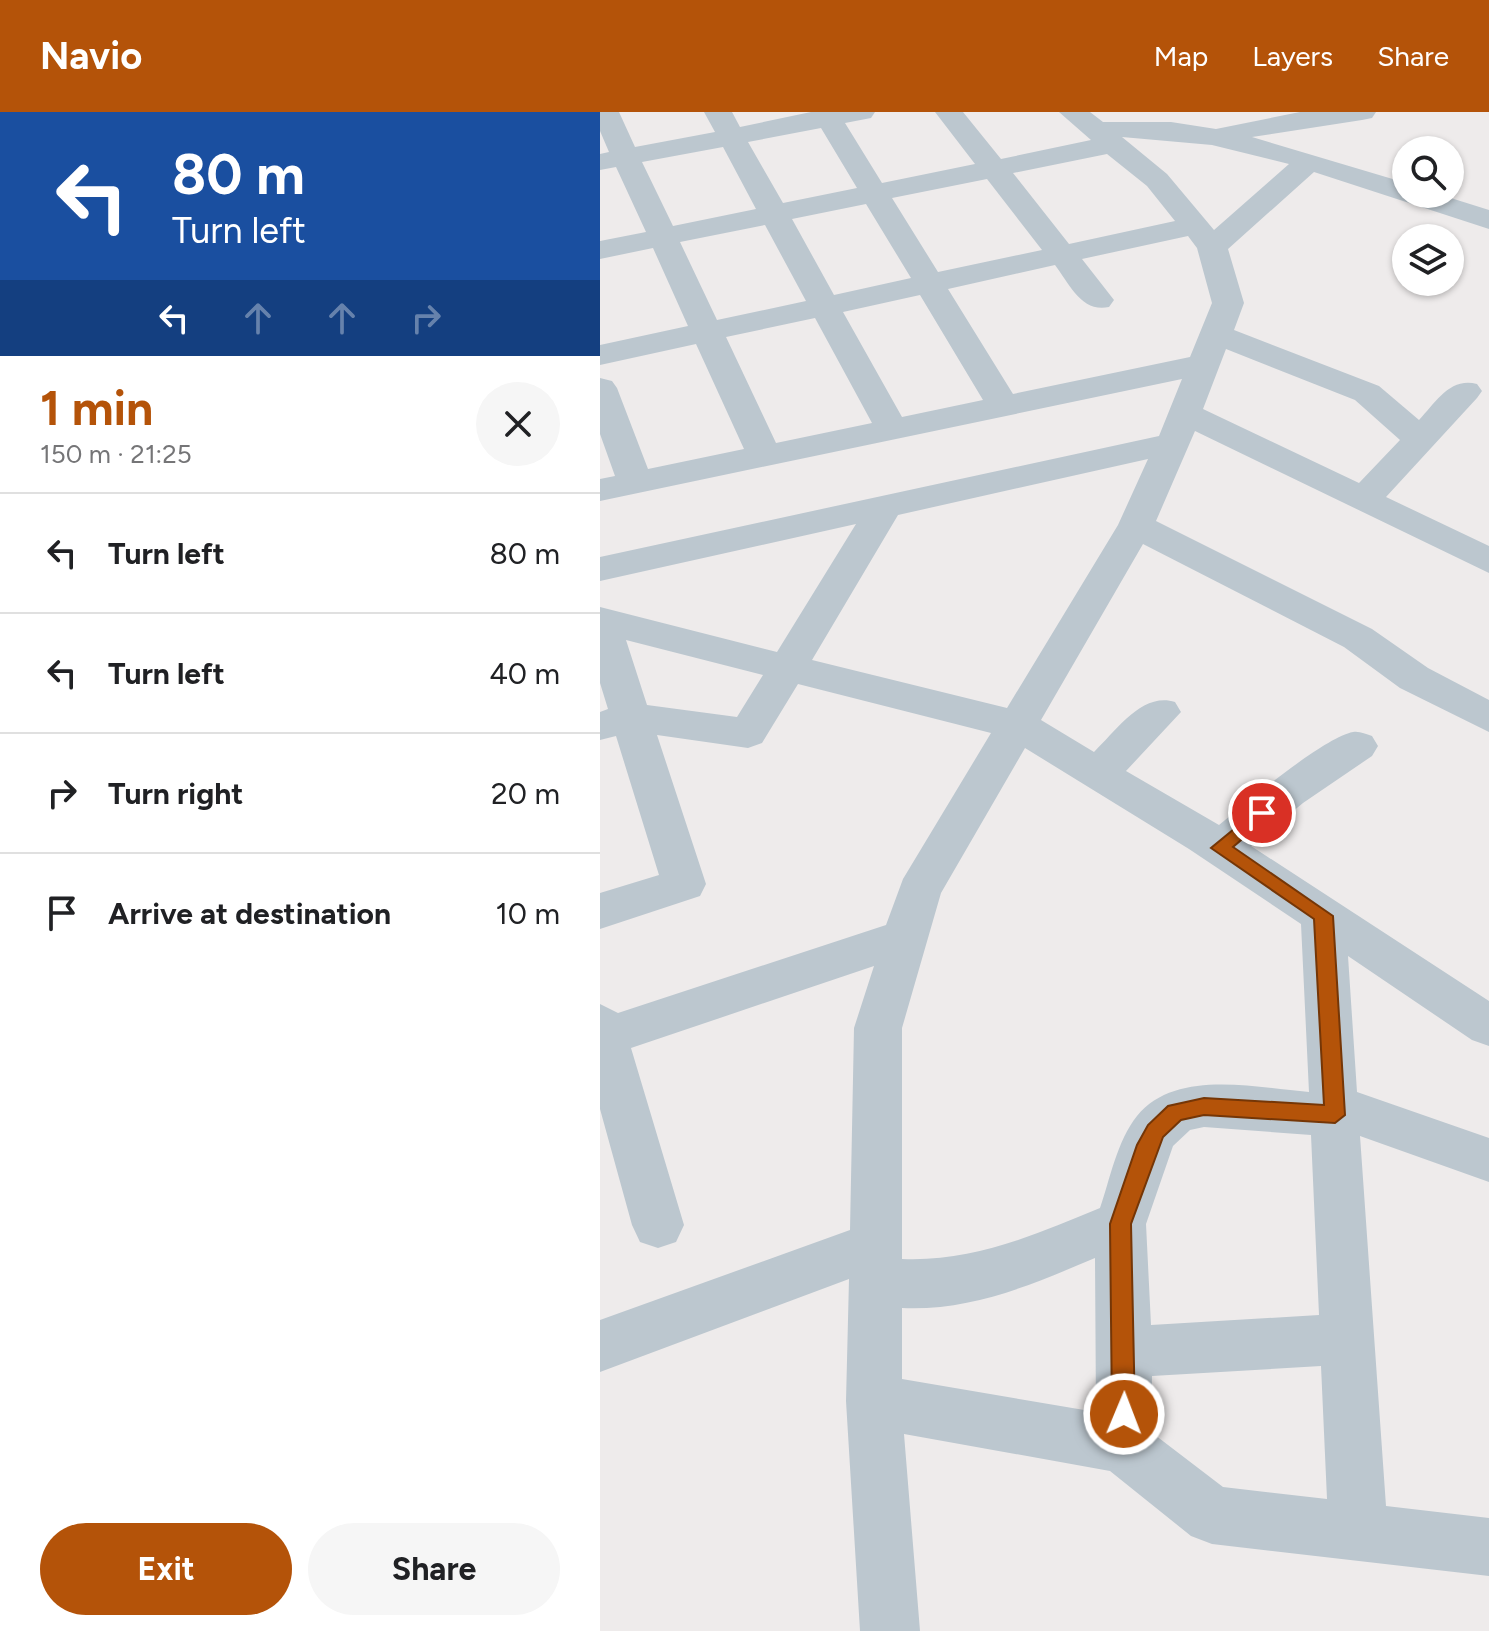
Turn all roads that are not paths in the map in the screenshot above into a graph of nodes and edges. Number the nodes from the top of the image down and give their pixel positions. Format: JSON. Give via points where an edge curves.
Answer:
{"nodes":[{"id":1,"x":605,"y":112,"type":"edge"},
{"id":2,"x":861,"y":112,"type":"edge"},
{"id":3,"x":949,"y":112,"type":"edge"},
{"id":4,"x":1362,"y":112,"type":"edge"},
{"id":5,"x":826,"y":115,"type":"edge"},
{"id":6,"x":725,"y":124,"type":"edge"},
{"id":7,"x":1094,"y":129,"type":"edge"},
{"id":8,"x":1211,"y":138,"type":"junction"},
{"id":9,"x":613,"y":160,"type":"edge"},
{"id":10,"x":1309,"y":162,"type":"junction"},
{"id":11,"x":994,"y":168,"type":"junction"},
{"id":12,"x":1392,"y":188,"type":"edge"},
{"id":13,"x":874,"y":193,"type":"junction"},
{"id":14,"x":1453,"y":208,"type":"edge"},
{"id":15,"x":774,"y":214,"type":"junction"},
{"id":16,"x":1489,"y":220,"type":"edge"},
{"id":17,"x":1203,"y":236,"type":"junction"},
{"id":18,"x":663,"y":237,"type":"junction"},
{"id":19,"x":600,"y":250,"type":"edge"},
{"id":20,"x":1060,"y":255,"type":"junction"},
{"id":21,"x":929,"y":283,"type":"junction"},
{"id":22,"x":1098,"y":300,"type":"dead end"},
{"id":23,"x":824,"y":306,"type":"junction"},
{"id":24,"x":707,"y":332,"type":"junction"},
{"id":25,"x":1210,"y":349,"type":"junction"},
{"id":26,"x":600,"y":355,"type":"edge"},
{"id":27,"x":600,"y":388,"type":"edge"},
{"id":28,"x":1465,"y":391,"type":"dead end"},
{"id":29,"x":1003,"y":405,"type":"junction"},
{"id":30,"x":1179,"y":428,"type":"junction"},
{"id":31,"x":892,"y":429,"type":"junction"},
{"id":32,"x":1420,"y":440,"type":"junction"},
{"id":33,"x":764,"y":455,"type":"junction"},
{"id":34,"x":635,"y":482,"type":"junction"},
{"id":35,"x":600,"y":490,"type":"edge"},
{"id":36,"x":1363,"y":500,"type":"junction"},
{"id":37,"x":884,"y":508,"type":"junction"},
{"id":38,"x":1136,"y":525,"type":"junction"},
{"id":39,"x":1489,"y":561,"type":"edge"},
{"id":40,"x":600,"y":569,"type":"edge"},
{"id":41,"x":600,"y":621,"type":"edge"},
{"id":42,"x":789,"y":666,"type":"junction"},
{"id":43,"x":1161,"y":712,"type":"dead end"},
{"id":44,"x":1489,"y":718,"type":"edge"},
{"id":45,"x":616,"y":722,"type":"edge"},
{"id":46,"x":1019,"y":726,"type":"junction"},
{"id":47,"x":1357,"y":746,"type":"dead end"},
{"id":48,"x":1098,"y":773,"type":"junction"},
{"id":49,"x":1220,"y":848,"type":"junction"},
{"id":50,"x":600,"y":911,"type":"edge"},
{"id":51,"x":1323,"y":916,"type":"junction"},
{"id":52,"x":905,"y":937,"type":"junction"},
{"id":53,"x":1489,"y":1026,"type":"edge"},
{"id":54,"x":601,"y":1033,"type":"edge"},
{"id":55,"x":1334,"y":1110,"type":"junction"},
{"id":56,"x":1489,"y":1160,"type":"edge"},
{"id":57,"x":1120,"y":1224,"type":"junction"},
{"id":58,"x":658,"y":1225,"type":"dead end"},
{"id":59,"x":875,"y":1264,"type":"junction"},
{"id":60,"x":1347,"y":1339,"type":"junction"},
{"id":61,"x":600,"y":1346,"type":"edge"},
{"id":62,"x":1125,"y":1352,"type":"junction"},
{"id":63,"x":874,"y":1401,"type":"junction"},
{"id":64,"x":1123,"y":1445,"type":"junction"},
{"id":65,"x":1358,"y":1532,"type":"junction"},
{"id":66,"x":1489,"y":1547,"type":"edge"},
{"id":67,"x":890,"y":1631,"type":"edge"}],
"edges":[{"from":1,"to":9,"type":"street"},
{"from":2,"to":5,"type":"street"},
{"from":3,"to":11,"type":"street"},
{"from":4,"to":8,"type":"street"},
{"from":5,"to":6,"type":"street"},
{"from":5,"to":13,"type":"street"},
{"from":6,"to":9,"type":"street"},
{"from":6,"to":15,"type":"street"},
{"from":7,"to":8,"type":"street","via":[[1132,127]]},
{"from":7,"to":11,"type":"street"},
{"from":7,"to":17,"type":"street","via":[[1157,180]]},
{"from":8,"to":10,"type":"street"},
{"from":9,"to":18,"type":"street"},
{"from":10,"to":12,"type":"street"},
{"from":10,"to":17,"type":"street"},
{"from":11,"to":13,"type":"street"},
{"from":11,"to":20,"type":"street"},
{"from":13,"to":15,"type":"street"},
{"from":13,"to":21,"type":"street"},
{"from":14,"to":16,"type":"street"},
{"from":15,"to":18,"type":"street"},
{"from":15,"to":23,"type":"street"},
{"from":17,"to":20,"type":"street"},
{"from":17,"to":25,"type":"street","via":[[1228,303]]},
{"from":18,"to":19,"type":"street"},
{"from":18,"to":24,"type":"street"},
{"from":20,"to":21,"type":"street"},
{"from":20,"to":22,"type":"street"},
{"from":21,"to":23,"type":"street"},
{"from":21,"to":29,"type":"street"},
{"from":23,"to":24,"type":"street"},
{"from":23,"to":31,"type":"street"},
{"from":24,"to":26,"type":"street"},
{"from":24,"to":33,"type":"street"},
{"from":25,"to":29,"type":"street"},
{"from":25,"to":30,"type":"street"},
{"from":25,"to":32,"type":"street","via":[[1367,393]]},
{"from":27,"to":34,"type":"street"},
{"from":28,"to":32,"type":"street"},
{"from":29,"to":31,"type":"street"},
{"from":30,"to":36,"type":"street"},
{"from":30,"to":37,"type":"street"},
{"from":30,"to":38,"type":"street"},
{"from":31,"to":33,"type":"street"},
{"from":32,"to":36,"type":"street"},
{"from":33,"to":34,"type":"street"},
{"from":34,"to":35,"type":"street"},
{"from":36,"to":39,"type":"street"},
{"from":37,"to":40,"type":"street"},
{"from":37,"to":42,"type":"street"},
{"from":38,"to":44,"type":"street","via":[[1358,638],[1414,678]]},
{"from":38,"to":46,"type":"street"},
{"from":41,"to":42,"type":"street"},
{"from":41,"to":45,"type":"street"},
{"from":42,"to":45,"type":"street","via":[[748,733]]},
{"from":42,"to":46,"type":"street"},
{"from":43,"to":48,"type":"street"},
{"from":45,"to":50,"type":"street","via":[[684,884]]},
{"from":46,"to":48,"type":"street"},
{"from":46,"to":52,"type":"street","via":[[919,891]]},
{"from":47,"to":49,"type":"street","via":[[1288,792]]},
{"from":48,"to":49,"type":"street"},
{"from":49,"to":51,"type":"street"},
{"from":51,"to":53,"type":"street"},
{"from":51,"to":55,"type":"street"},
{"from":52,"to":54,"type":"street"},
{"from":52,"to":59,"type":"street","via":[[878,1028]]},
{"from":54,"to":58,"type":"street"},
{"from":55,"to":56,"type":"street"},
{"from":55,"to":57,"type":"street","via":[[1204,1106],[1176,1112],[1147,1145]]},
{"from":55,"to":60,"type":"street"},
{"from":57,"to":59,"type":"street","via":[[1000,1273],[938,1285]]},
{"from":57,"to":62,"type":"street"},
{"from":59,"to":61,"type":"street"},
{"from":59,"to":63,"type":"street"},
{"from":60,"to":62,"type":"street"},
{"from":60,"to":65,"type":"street"},
{"from":62,"to":64,"type":"street"},
{"from":63,"to":64,"type":"street"},
{"from":63,"to":67,"type":"street"},
{"from":64,"to":65,"type":"street","via":[[1212,1515]]},
{"from":65,"to":66,"type":"street"}]}
